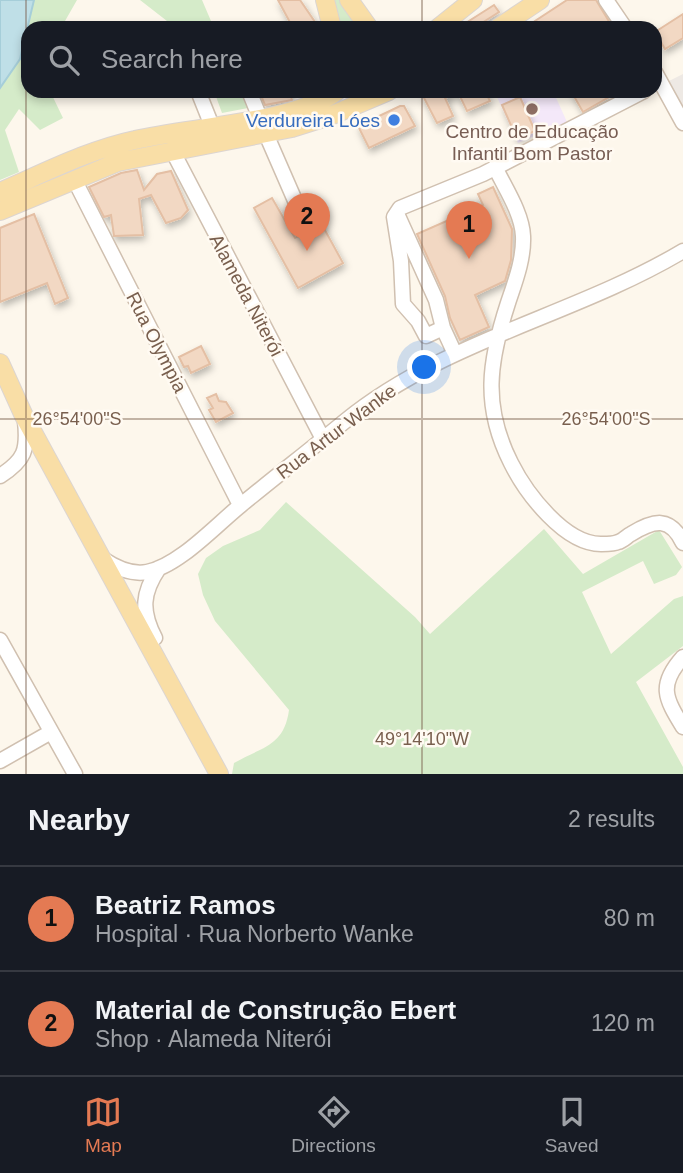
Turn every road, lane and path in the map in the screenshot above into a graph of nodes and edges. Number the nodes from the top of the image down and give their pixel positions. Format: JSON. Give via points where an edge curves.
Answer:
{"nodes":[{"id":1,"x":325,"y":0,"type":"edge"},
{"id":2,"x":349,"y":0,"type":"edge"},
{"id":3,"x":473,"y":0,"type":"edge"},
{"id":4,"x":540,"y":0,"type":"edge"},
{"id":5,"x":606,"y":0,"type":"edge"},
{"id":6,"x":330,"y":21,"type":"edge"},
{"id":7,"x":364,"y":21,"type":"edge"},
{"id":8,"x":447,"y":21,"type":"edge"},
{"id":9,"x":508,"y":21,"type":"edge"},
{"id":10,"x":620,"y":21,"type":"edge"},
{"id":11,"x":662,"y":88,"type":"edge"},
{"id":12,"x":201,"y":98,"type":"edge"},
{"id":13,"x":253,"y":98,"type":"edge"},
{"id":14,"x":326,"y":98,"type":"edge"},
{"id":15,"x":373,"y":98,"type":"edge"},
{"id":16,"x":630,"y":98,"type":"edge"},
{"id":17,"x":683,"y":123,"type":"edge"},
{"id":18,"x":212,"y":125,"type":"junction"},
{"id":19,"x":263,"y":126,"type":"junction"},
{"id":20,"x":172,"y":150,"type":"junction"},
{"id":21,"x":495,"y":167,"type":"junction"},
{"id":22,"x":74,"y":179,"type":"junction"},
{"id":23,"x":0,"y":192,"type":"edge"},
{"id":24,"x":398,"y":210,"type":"junction"},
{"id":25,"x":0,"y":211,"type":"edge"},
{"id":26,"x":300,"y":212,"type":"dead end"},
{"id":27,"x":683,"y":251,"type":"edge"},
{"id":28,"x":443,"y":328,"type":"junction"},
{"id":29,"x":498,"y":334,"type":"junction"},
{"id":30,"x":455,"y":354,"type":"junction"},
{"id":31,"x":0,"y":361,"type":"edge"},
{"id":32,"x":19,"y":404,"type":"junction"},
{"id":33,"x":323,"y":439,"type":"junction"},
{"id":34,"x":0,"y":476,"type":"edge"},
{"id":35,"x":240,"y":505,"type":"junction"},
{"id":36,"x":683,"y":542,"type":"edge"},
{"id":37,"x":99,"y":556,"type":"junction"},
{"id":38,"x":159,"y":568,"type":"junction"},
{"id":39,"x":2,"y":648,"type":"edge"},
{"id":40,"x":683,"y":657,"type":"edge"},
{"id":41,"x":683,"y":727,"type":"edge"},
{"id":42,"x":51,"y":732,"type":"junction"},
{"id":43,"x":0,"y":761,"type":"edge"},
{"id":44,"x":75,"y":774,"type":"edge"},
{"id":45,"x":220,"y":774,"type":"edge"}],
"edges":[{"from":1,"to":6,"type":"main road"},
{"from":2,"to":7,"type":"main road"},
{"from":3,"to":8,"type":"main road"},
{"from":4,"to":9,"type":"main road"},
{"from":5,"to":10,"type":"street"},
{"from":11,"to":17,"type":"street"},
{"from":12,"to":18,"type":"street"},
{"from":13,"to":19,"type":"street"},
{"from":14,"to":19,"type":"main road"},
{"from":15,"to":19,"type":"main road","via":[[320,120]]},
{"from":16,"to":21,"type":"street"},
{"from":18,"to":19,"type":"main road"},
{"from":18,"to":23,"type":"main road","via":[[112,146]]},
{"from":19,"to":20,"type":"main road"},
{"from":19,"to":26,"type":"street"},
{"from":20,"to":22,"type":"main road","via":[[118,162]]},
{"from":20,"to":33,"type":"street","name":"Alameda Niterói"},
{"from":21,"to":24,"type":"street"},
{"from":21,"to":29,"type":"street","via":[[523,235],[518,273]]},
{"from":22,"to":25,"type":"main road"},
{"from":22,"to":35,"type":"street","name":"Rua Olympia"},
{"from":24,"to":28,"type":"street"},
{"from":24,"to":28,"type":"street","via":[[394,217],[403,304],[426,336]]},
{"from":27,"to":29,"type":"street","name":"Rua Artur Wanke","via":[[610,290]]},
{"from":28,"to":30,"type":"street"},
{"from":29,"to":30,"type":"street","name":"Rua Artur Wanke"},
{"from":29,"to":36,"type":"street","via":[[490,396],[497,430],[525,489],[573,537],[599,545],[619,542],[657,522],[673,527]]},
{"from":30,"to":33,"type":"street","name":"Rua Artur Wanke","via":[[380,394]]},
{"from":31,"to":32,"type":"main road"},
{"from":32,"to":34,"type":"street","via":[[25,450],[20,461]]},
{"from":32,"to":37,"type":"main road"},
{"from":33,"to":35,"type":"street","name":"Rua Artur Wanke"},
{"from":35,"to":38,"type":"street","name":"Rua Artur Wanke"},
{"from":37,"to":38,"type":"street","via":[[126,571]]},
{"from":37,"to":45,"type":"main road"},
{"from":38,"to":45,"type":"street","via":[[146,593],[147,623]]},
{"from":39,"to":42,"type":"street"},
{"from":40,"to":41,"type":"street","via":[[669,673],[666,685],[669,705]]},
{"from":42,"to":43,"type":"street"},
{"from":42,"to":44,"type":"street"}]}
